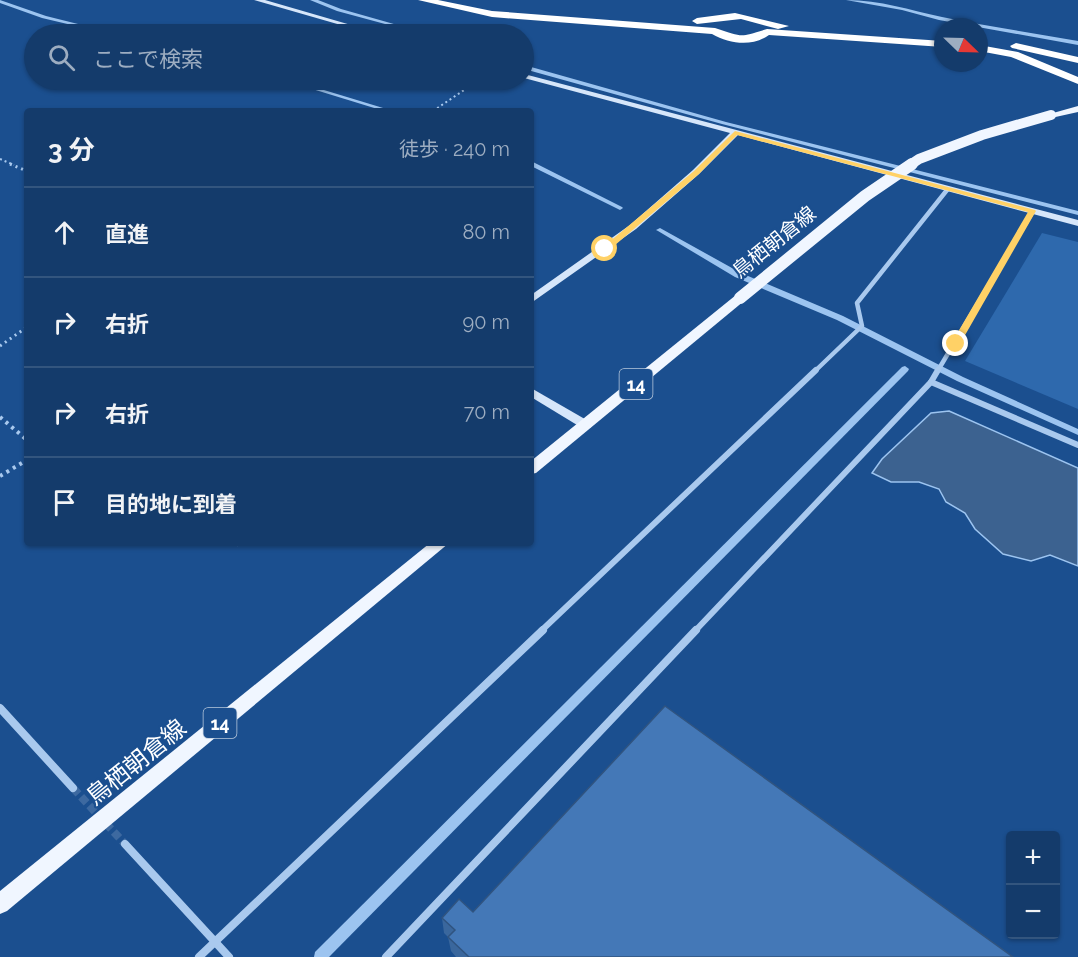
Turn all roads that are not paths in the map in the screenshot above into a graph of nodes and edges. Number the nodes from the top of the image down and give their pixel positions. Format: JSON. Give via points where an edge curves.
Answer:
{"nodes":[{"id":1,"x":423,"y":0,"type":"edge"},
{"id":2,"x":459,"y":0,"type":"edge"},
{"id":3,"x":264,"y":1,"type":"edge"},
{"id":4,"x":489,"y":1,"type":"edge"},
{"id":5,"x":544,"y":18,"type":"junction"},
{"id":6,"x":343,"y":24,"type":"edge"},
{"id":7,"x":716,"y":26,"type":"junction"},
{"id":8,"x":766,"y":28,"type":"junction"},
{"id":9,"x":934,"y":36,"type":"edge"},
{"id":10,"x":988,"y":42,"type":"edge"},
{"id":11,"x":934,"y":43,"type":"edge"},
{"id":12,"x":1017,"y":46,"type":"junction"},
{"id":13,"x":988,"y":50,"type":"edge"},
{"id":14,"x":1078,"y":60,"type":"edge"},
{"id":15,"x":1078,"y":71,"type":"edge"},
{"id":16,"x":534,"y":79,"type":"edge"},
{"id":17,"x":1078,"y":81,"type":"edge"},
{"id":18,"x":1078,"y":109,"type":"edge"},
{"id":19,"x":735,"y":133,"type":"junction"},
{"id":20,"x":947,"y":190,"type":"junction"},
{"id":21,"x":1033,"y":211,"type":"junction"},
{"id":22,"x":1078,"y":223,"type":"edge"},
{"id":23,"x":534,"y":298,"type":"edge"},
{"id":24,"x":931,"y":381,"type":"junction"},
{"id":25,"x":534,"y":394,"type":"edge"},
{"id":26,"x":586,"y":425,"type":"junction"},
{"id":27,"x":1078,"y":445,"type":"edge"},
{"id":28,"x":534,"y":467,"type":"edge"},
{"id":29,"x":437,"y":546,"type":"edge"},
{"id":30,"x":0,"y":708,"type":"edge"},
{"id":31,"x":73,"y":788,"type":"tunnel mouth"},
{"id":32,"x":125,"y":844,"type":"tunnel mouth"},
{"id":33,"x":0,"y":904,"type":"edge"},
{"id":34,"x":215,"y":942,"type":"junction"},
{"id":35,"x":199,"y":957,"type":"edge"},
{"id":36,"x":230,"y":957,"type":"edge"},
{"id":37,"x":386,"y":957,"type":"edge"}],
"edges":[{"from":1,"to":5,"type":"highway","via":[[492,14]]},
{"from":2,"to":5,"type":"highway"},
{"from":3,"to":6,"type":"street"},
{"from":4,"to":7,"type":"highway","via":[[553,12]]},
{"from":5,"to":7,"type":"highway"},
{"from":7,"to":8,"type":"highway","via":[[738,16],[754,18]]},
{"from":7,"to":8,"type":"highway","via":[[738,39],[756,38]]},
{"from":8,"to":9,"type":"highway"},
{"from":8,"to":11,"type":"highway"},
{"from":10,"to":12,"type":"highway"},
{"from":12,"to":14,"type":"highway"},
{"from":12,"to":15,"type":"highway"},
{"from":13,"to":17,"type":"highway","via":[[1014,54]]},
{"from":16,"to":19,"type":"street"},
{"from":18,"to":26,"type":"main road","name":"鳥栖朝倉線","number":"14","bridge":true,"via":[[982,135],[919,159],[865,196]]},
{"from":19,"to":20,"type":"street"},
{"from":19,"to":23,"type":"street","via":[[633,227]]},
{"from":20,"to":21,"type":"street"},
{"from":20,"to":34,"type":"street","via":[[857,303],[862,326]]},
{"from":21,"to":22,"type":"street"},
{"from":21,"to":24,"type":"street"},
{"from":24,"to":27,"type":"street"},
{"from":24,"to":37,"type":"street"},
{"from":25,"to":26,"type":"street"},
{"from":26,"to":28,"type":"main road","name":"鳥栖朝倉線","number":"14"},
{"from":29,"to":33,"type":"main road","name":"鳥栖朝倉線","number":"14"},
{"from":30,"to":31,"type":"street"},
{"from":32,"to":34,"type":"street"},
{"from":34,"to":35,"type":"street"},
{"from":34,"to":36,"type":"street"}]}
